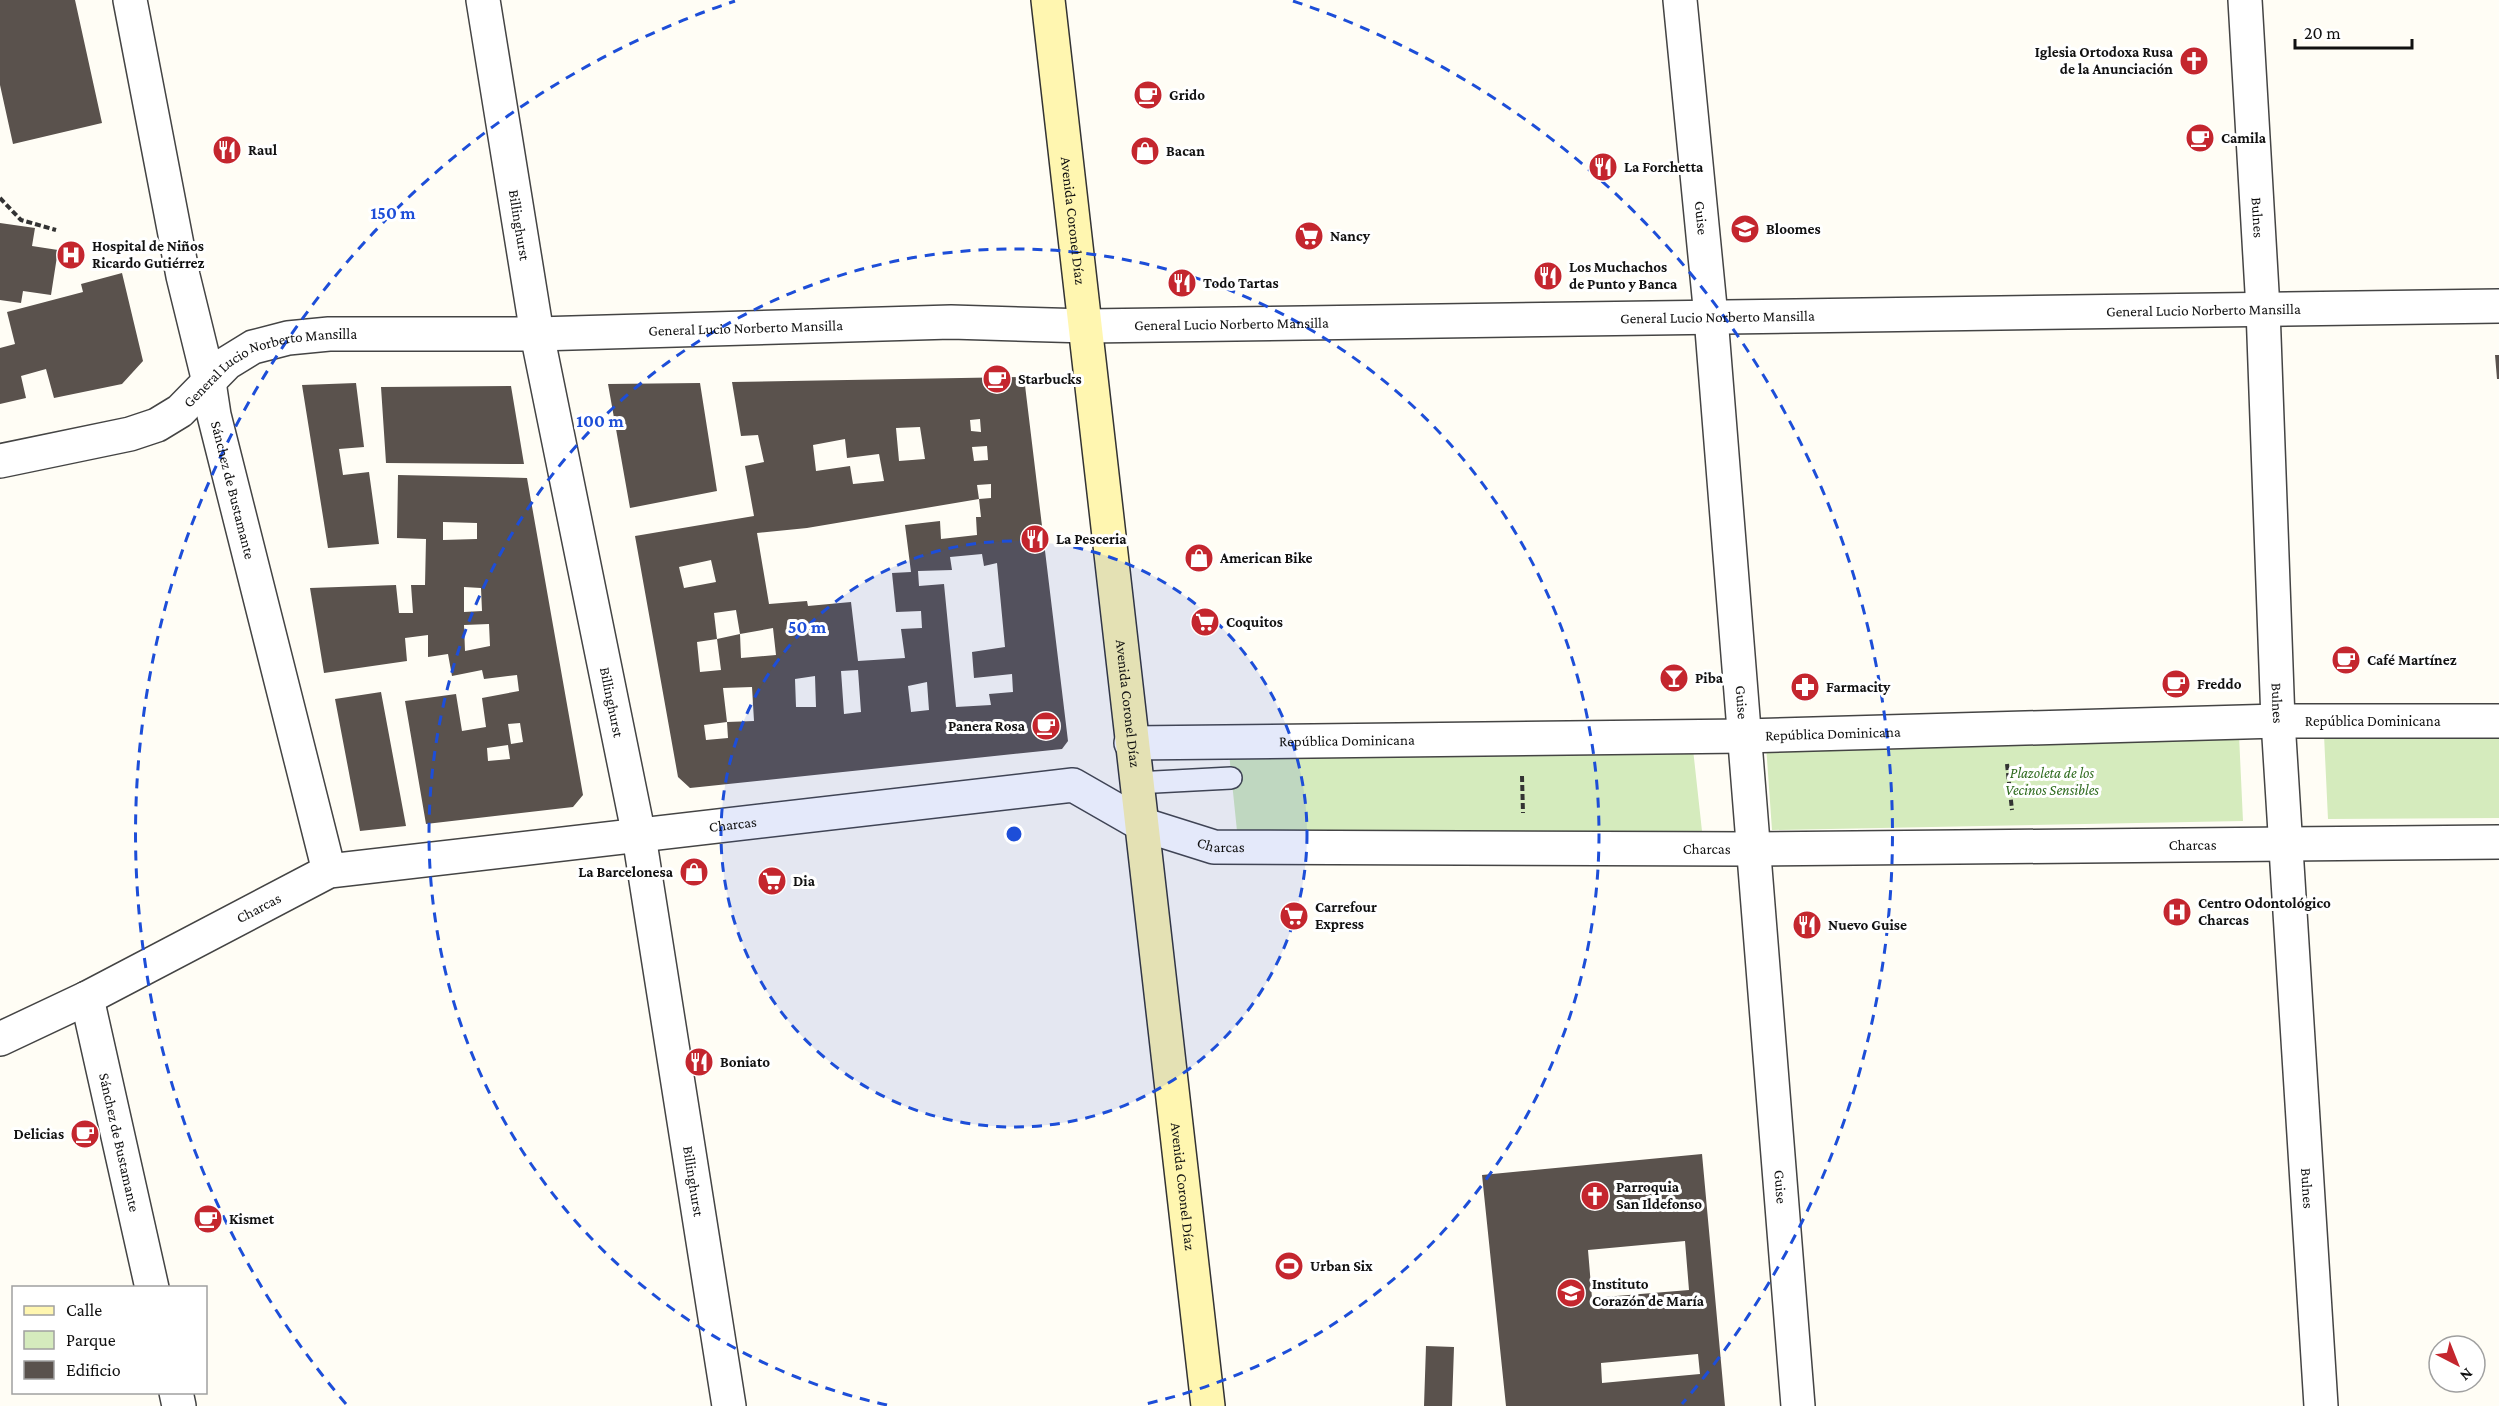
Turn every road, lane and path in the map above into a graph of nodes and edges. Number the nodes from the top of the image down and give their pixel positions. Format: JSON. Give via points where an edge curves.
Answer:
{"nodes":[{"id":1,"x":130,"y":0,"type":"edge"},
{"id":2,"x":483,"y":0,"type":"edge"},
{"id":3,"x":1048,"y":0,"type":"edge"},
{"id":4,"x":1680,"y":0,"type":"edge"},
{"id":5,"x":2245,"y":0,"type":"edge"},
{"id":6,"x":0,"y":198,"type":"edge"},
{"id":7,"x":56,"y":230,"type":"dead end"},
{"id":8,"x":2499,"y":306,"type":"edge"},
{"id":9,"x":2264,"y":309,"type":"junction"},
{"id":10,"x":1711,"y":317,"type":"junction"},
{"id":11,"x":1087,"y":326,"type":"junction"},
{"id":12,"x":537,"y":334,"type":"junction"},
{"id":13,"x":209,"y":382,"type":"junction"},
{"id":14,"x":0,"y":461,"type":"edge"},
{"id":15,"x":2277,"y":721,"type":"junction"},
{"id":16,"x":2499,"y":721,"type":"edge"},
{"id":17,"x":2003,"y":730,"type":"junction"},
{"id":18,"x":1744,"y":736,"type":"junction"},
{"id":19,"x":1521,"y":739,"type":"junction"},
{"id":20,"x":1131,"y":743,"type":"junction"},
{"id":21,"x":1232,"y":778,"type":"dead end"},
{"id":22,"x":1136,"y":783,"type":"junction"},
{"id":23,"x":1141,"y":824,"type":"junction"},
{"id":24,"x":639,"y":836,"type":"junction"},
{"id":25,"x":2499,"y":842,"type":"edge"},
{"id":26,"x":2284,"y":843,"type":"junction"},
{"id":27,"x":2016,"y":847,"type":"junction"},
{"id":28,"x":1752,"y":849,"type":"junction"},
{"id":29,"x":1524,"y":850,"type":"junction"},
{"id":30,"x":329,"y":871,"type":"junction"},
{"id":31,"x":87,"y":998,"type":"junction"},
{"id":32,"x":0,"y":1039,"type":"edge"},
{"id":33,"x":152,"y":1286,"type":"edge"},
{"id":34,"x":729,"y":1406,"type":"edge"},
{"id":35,"x":1208,"y":1406,"type":"edge"},
{"id":36,"x":1798,"y":1406,"type":"edge"},
{"id":37,"x":2321,"y":1406,"type":"edge"}],
"edges":[{"from":1,"to":13,"type":"street","name":"Sánchez de Bustamante","via":[[183,276]]},
{"from":2,"to":12,"type":"street","name":"Billinghurst"},
{"from":3,"to":11,"type":"main road","name":"Avenida Coronel Díaz"},
{"from":4,"to":10,"type":"street","name":"Guise"},
{"from":5,"to":9,"type":"street","name":"Bulnes"},
{"from":6,"to":7,"type":"path","via":[[21,220]]},
{"from":8,"to":9,"type":"street","name":"General Lucio Norberto Mansilla"},
{"from":9,"to":10,"type":"street","name":"General Lucio Norberto Mansilla"},
{"from":9,"to":15,"type":"street","name":"Bulnes"},
{"from":10,"to":11,"type":"street","name":"General Lucio Norberto Mansilla"},
{"from":10,"to":18,"type":"street","name":"Guise"},
{"from":11,"to":12,"type":"street","name":"General Lucio Norberto Mansilla","via":[[951,322]]},
{"from":11,"to":20,"type":"main road","name":"Avenida Coronel Díaz"},
{"from":12,"to":13,"type":"street","name":"General Lucio Norberto Mansilla","via":[[329,334],[288,338],[253,347],[227,363]]},
{"from":12,"to":24,"type":"street","name":"Billinghurst"},
{"from":13,"to":14,"type":"street","name":"General Lucio Norberto Mansilla","via":[[180,411],[158,425]]},
{"from":13,"to":30,"type":"street","name":"Sánchez de Bustamante","via":[[214,415]]},
{"from":15,"to":16,"type":"street","name":"República Dominicana"},
{"from":15,"to":17,"type":"street","name":"República Dominicana"},
{"from":15,"to":26,"type":"street","name":"Bulnes"},
{"from":17,"to":18,"type":"street","name":"República Dominicana"},
{"from":17,"to":27,"type":"path"},
{"from":18,"to":19,"type":"street","name":"República Dominicana"},
{"from":18,"to":28,"type":"street","name":"Guise"},
{"from":19,"to":20,"type":"street","name":"República Dominicana"},
{"from":19,"to":29,"type":"path"},
{"from":20,"to":22,"type":"main road","name":"Avenida Coronel Díaz"},
{"from":21,"to":22,"type":"lane"},
{"from":22,"to":23,"type":"main road","name":"Avenida Coronel Díaz"},
{"from":23,"to":24,"type":"street","name":"Charcas","via":[[1073,784]]},
{"from":23,"to":29,"type":"street","name":"Charcas","via":[[1214,847]]},
{"from":23,"to":35,"type":"main road","name":"Avenida Coronel Díaz"},
{"from":24,"to":30,"type":"street","name":"Charcas"},
{"from":24,"to":34,"type":"street","name":"Billinghurst"},
{"from":25,"to":26,"type":"street","name":"Charcas"},
{"from":26,"to":27,"type":"street","name":"Charcas"},
{"from":26,"to":37,"type":"street","name":"Bulnes"},
{"from":27,"to":28,"type":"street","name":"Charcas"},
{"from":28,"to":29,"type":"street","name":"Charcas"},
{"from":28,"to":36,"type":"street","name":"Guise"},
{"from":30,"to":31,"type":"street","name":"Charcas"},
{"from":31,"to":32,"type":"street","name":"Charcas"},
{"from":31,"to":33,"type":"street","name":"Sánchez de Bustamante"}]}
